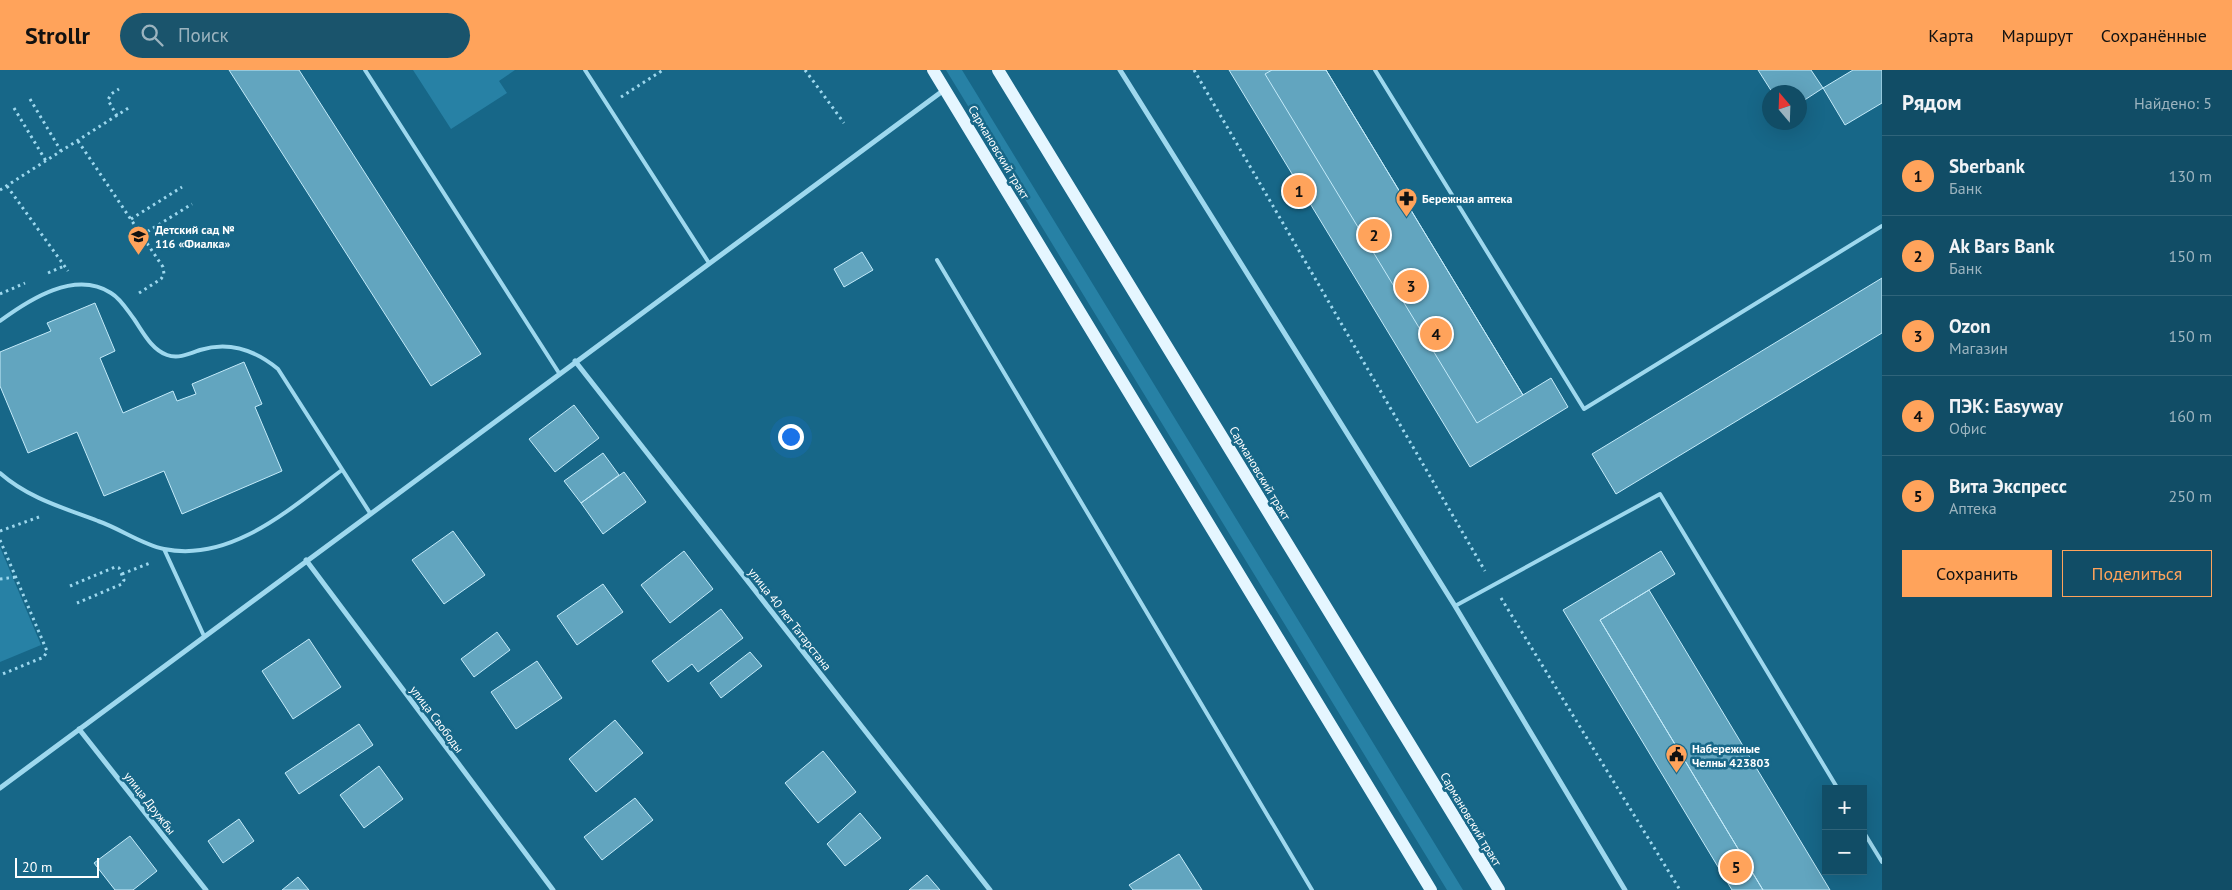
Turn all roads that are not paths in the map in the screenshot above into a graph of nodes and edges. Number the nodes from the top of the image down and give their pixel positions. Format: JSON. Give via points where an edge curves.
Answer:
{"nodes":[{"id":1,"x":365,"y":70,"type":"edge"},
{"id":2,"x":585,"y":70,"type":"edge"},
{"id":3,"x":933,"y":70,"type":"edge"},
{"id":4,"x":998,"y":70,"type":"edge"},
{"id":5,"x":1120,"y":70,"type":"edge"},
{"id":6,"x":1375,"y":70,"type":"edge"},
{"id":7,"x":944,"y":89,"type":"junction"},
{"id":8,"x":1882,"y":226,"type":"edge"},
{"id":9,"x":937,"y":260,"type":"dead end"},
{"id":10,"x":708,"y":263,"type":"junction"},
{"id":11,"x":0,"y":321,"type":"edge"},
{"id":12,"x":575,"y":361,"type":"junction"},
{"id":13,"x":560,"y":373,"type":"junction"},
{"id":14,"x":342,"y":470,"type":"junction"},
{"id":15,"x":0,"y":473,"type":"edge"},
{"id":16,"x":370,"y":513,"type":"junction"},
{"id":17,"x":164,"y":549,"type":"junction"},
{"id":18,"x":306,"y":560,"type":"junction"},
{"id":19,"x":1455,"y":606,"type":"junction"},
{"id":20,"x":204,"y":636,"type":"junction"},
{"id":21,"x":79,"y":729,"type":"junction"},
{"id":22,"x":1836,"y":785,"type":"edge"},
{"id":23,"x":0,"y":788,"type":"edge"},
{"id":24,"x":1867,"y":838,"type":"edge"},
{"id":25,"x":1882,"y":862,"type":"edge"},
{"id":26,"x":206,"y":890,"type":"edge"},
{"id":27,"x":553,"y":890,"type":"edge"},
{"id":28,"x":990,"y":890,"type":"edge"},
{"id":29,"x":1312,"y":890,"type":"edge"},
{"id":30,"x":1431,"y":890,"type":"edge"},
{"id":31,"x":1498,"y":890,"type":"edge"},
{"id":32,"x":1625,"y":890,"type":"edge"}],
"edges":[{"from":1,"to":13,"type":"lane"},
{"from":2,"to":10,"type":"lane"},
{"from":3,"to":7,"type":"main road","name":"Сармановский тракт"},
{"from":4,"to":31,"type":"main road","name":"Сармановский тракт"},
{"from":5,"to":19,"type":"street"},
{"from":6,"to":8,"type":"lane","via":[[1584,409]]},
{"from":7,"to":10,"type":"street"},
{"from":7,"to":30,"type":"main road","name":"Сармановский тракт"},
{"from":9,"to":29,"type":"lane"},
{"from":10,"to":12,"type":"street"},
{"from":11,"to":14,"type":"lane","via":[[28,302],[77,284],[100,287],[111,293],[123,304],[152,345],[168,355],[186,355],[210,347],[228,346],[250,351],[278,369]]},
{"from":12,"to":13,"type":"street"},
{"from":12,"to":28,"type":"street","name":"улица 40 лет Татарстана"},
{"from":13,"to":16,"type":"street"},
{"from":14,"to":16,"type":"lane"},
{"from":14,"to":17,"type":"lane","via":[[270,523],[240,538],[208,548]]},
{"from":15,"to":17,"type":"lane","via":[[40,499],[104,522]]},
{"from":16,"to":18,"type":"street"},
{"from":17,"to":20,"type":"lane"},
{"from":18,"to":20,"type":"street"},
{"from":18,"to":27,"type":"street","name":"улица Свободы"},
{"from":19,"to":22,"type":"lane","via":[[1660,494]]},
{"from":19,"to":32,"type":"street"},
{"from":20,"to":21,"type":"street"},
{"from":21,"to":23,"type":"street"},
{"from":21,"to":26,"type":"street","name":"улица Дружбы"},
{"from":24,"to":25,"type":"lane"}]}
